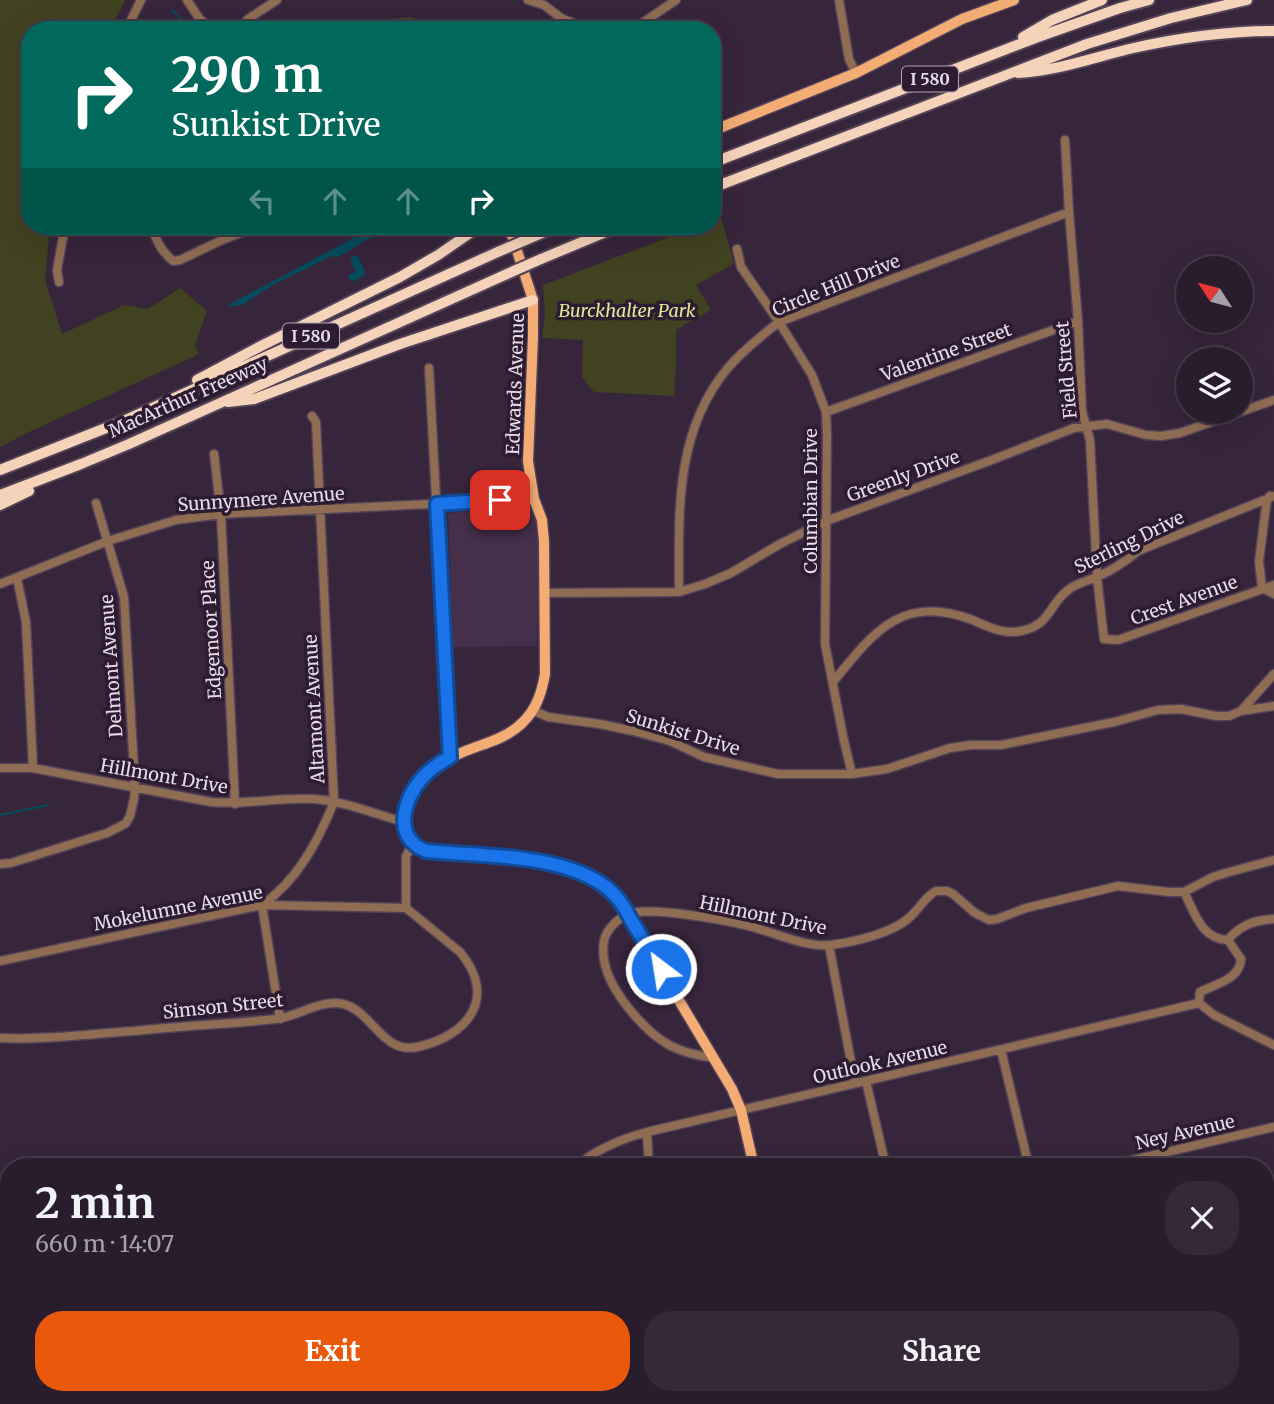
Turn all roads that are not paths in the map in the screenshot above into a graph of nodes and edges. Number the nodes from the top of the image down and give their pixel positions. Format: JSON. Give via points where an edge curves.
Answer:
{"nodes":[{"id":1,"x":141,"y":0,"type":"edge"},
{"id":2,"x":187,"y":0,"type":"edge"},
{"id":3,"x":277,"y":0,"type":"edge"},
{"id":4,"x":528,"y":0,"type":"edge"},
{"id":5,"x":676,"y":0,"type":"edge"},
{"id":6,"x":839,"y":0,"type":"edge"},
{"id":7,"x":1014,"y":0,"type":"edge"},
{"id":8,"x":1102,"y":0,"type":"edge"},
{"id":9,"x":1149,"y":0,"type":"edge"},
{"id":10,"x":1247,"y":0,"type":"edge"},
{"id":11,"x":130,"y":21,"type":"edge"},
{"id":12,"x":202,"y":21,"type":"edge"},
{"id":13,"x":246,"y":21,"type":"edge"},
{"id":14,"x":568,"y":21,"type":"edge"},
{"id":15,"x":645,"y":21,"type":"edge"},
{"id":16,"x":1274,"y":31,"type":"edge"},
{"id":17,"x":1000,"y":52,"type":"junction"},
{"id":18,"x":856,"y":74,"type":"junction"},
{"id":19,"x":1008,"y":74,"type":"junction"},
{"id":20,"x":721,"y":127,"type":"edge"},
{"id":21,"x":1065,"y":141,"type":"dead end"},
{"id":22,"x":721,"y":160,"type":"edge"},
{"id":23,"x":721,"y":185,"type":"edge"},
{"id":24,"x":1069,"y":212,"type":"junction"},
{"id":25,"x":63,"y":235,"type":"edge"},
{"id":26,"x":156,"y":235,"type":"edge"},
{"id":27,"x":235,"y":235,"type":"edge"},
{"id":28,"x":467,"y":235,"type":"edge"},
{"id":29,"x":512,"y":235,"type":"edge"},
{"id":30,"x":537,"y":235,"type":"edge"},
{"id":31,"x":598,"y":235,"type":"edge"},
{"id":32,"x":737,"y":249,"type":"dead end"},
{"id":33,"x":59,"y":282,"type":"dead end"},
{"id":34,"x":533,"y":300,"type":"junction"},
{"id":35,"x":1078,"y":321,"type":"junction"},
{"id":36,"x":779,"y":322,"type":"junction"},
{"id":37,"x":429,"y":368,"type":"dead end"},
{"id":38,"x":1274,"y":400,"type":"edge"},
{"id":39,"x":219,"y":403,"type":"junction"},
{"id":40,"x":825,"y":412,"type":"junction"},
{"id":41,"x":312,"y":416,"type":"dead end"},
{"id":42,"x":121,"y":422,"type":"junction"},
{"id":43,"x":1086,"y":426,"type":"junction"},
{"id":44,"x":214,"y":454,"type":"dead end"},
{"id":45,"x":81,"y":464,"type":"junction"},
{"id":46,"x":0,"y":470,"type":"edge"},
{"id":47,"x":0,"y":495,"type":"edge"},
{"id":48,"x":1272,"y":495,"type":"edge"},
{"id":49,"x":534,"y":499,"type":"junction"},
{"id":50,"x":96,"y":503,"type":"dead end"},
{"id":51,"x":437,"y":504,"type":"junction"},
{"id":52,"x":0,"y":505,"type":"edge"},
{"id":53,"x":320,"y":510,"type":"junction"},
{"id":54,"x":221,"y":514,"type":"junction"},
{"id":55,"x":826,"y":521,"type":"junction"},
{"id":56,"x":108,"y":541,"type":"junction"},
{"id":57,"x":1097,"y":577,"type":"junction"},
{"id":58,"x":17,"y":578,"type":"junction"},
{"id":59,"x":0,"y":584,"type":"edge"},
{"id":60,"x":1274,"y":584,"type":"edge"},
{"id":61,"x":1262,"y":589,"type":"junction"},
{"id":62,"x":679,"y":592,"type":"junction"},
{"id":63,"x":545,"y":593,"type":"junction"},
{"id":64,"x":1274,"y":594,"type":"edge"},
{"id":65,"x":1104,"y":639,"type":"joint"},
{"id":66,"x":1274,"y":674,"type":"edge"},
{"id":67,"x":833,"y":682,"type":"junction"},
{"id":68,"x":1274,"y":706,"type":"edge"},
{"id":69,"x":534,"y":711,"type":"junction"},
{"id":70,"x":1241,"y":711,"type":"junction"},
{"id":71,"x":450,"y":757,"type":"junction"},
{"id":72,"x":0,"y":768,"type":"edge"},
{"id":73,"x":33,"y":768,"type":"junction"},
{"id":74,"x":852,"y":774,"type":"junction"},
{"id":75,"x":135,"y":786,"type":"junction"},
{"id":76,"x":334,"y":802,"type":"junction"},
{"id":77,"x":235,"y":804,"type":"junction"},
{"id":78,"x":404,"y":822,"type":"junction"},
{"id":79,"x":413,"y":844,"type":"junction"},
{"id":80,"x":1274,"y":860,"type":"edge"},
{"id":81,"x":0,"y":864,"type":"edge"},
{"id":82,"x":1184,"y":892,"type":"junction"},
{"id":83,"x":262,"y":905,"type":"junction"},
{"id":84,"x":406,"y":908,"type":"junction"},
{"id":85,"x":628,"y":914,"type":"junction"},
{"id":86,"x":1274,"y":919,"type":"edge"},
{"id":87,"x":1228,"y":940,"type":"junction"},
{"id":88,"x":829,"y":945,"type":"junction"},
{"id":89,"x":0,"y":961,"type":"edge"},
{"id":90,"x":1199,"y":1003,"type":"junction"},
{"id":91,"x":280,"y":1019,"type":"junction"},
{"id":92,"x":0,"y":1038,"type":"edge"},
{"id":93,"x":1274,"y":1045,"type":"edge"},
{"id":94,"x":1001,"y":1050,"type":"junction"},
{"id":95,"x":714,"y":1058,"type":"junction"},
{"id":96,"x":866,"y":1081,"type":"junction"},
{"id":97,"x":855,"y":1083,"type":"junction"},
{"id":98,"x":741,"y":1110,"type":"junction"},
{"id":99,"x":1274,"y":1128,"type":"edge"},
{"id":100,"x":647,"y":1132,"type":"junction"},
{"id":101,"x":587,"y":1158,"type":"edge"},
{"id":102,"x":648,"y":1158,"type":"edge"},
{"id":103,"x":752,"y":1158,"type":"edge"},
{"id":104,"x":884,"y":1158,"type":"edge"},
{"id":105,"x":1027,"y":1158,"type":"edge"},
{"id":106,"x":1142,"y":1158,"type":"edge"}],
"edges":[{"from":1,"to":11,"type":"street"},
{"from":2,"to":12,"type":"street"},
{"from":3,"to":13,"type":"street"},
{"from":4,"to":14,"type":"street"},
{"from":5,"to":15,"type":"street"},
{"from":6,"to":18,"type":"street"},
{"from":7,"to":18,"type":"main road","via":[[961,19]]},
{"from":8,"to":17,"type":"highway","via":[[1052,20]]},
{"from":9,"to":17,"type":"highway","number":"I 580"},
{"from":10,"to":19,"type":"highway","number":"I 580","via":[[1126,31]]},
{"from":16,"to":19,"type":"highway","via":[[1199,35],[1041,72]]},
{"from":17,"to":22,"type":"highway","number":"I 580"},
{"from":18,"to":20,"type":"main road"},
{"from":19,"to":23,"type":"highway","number":"I 580"},
{"from":21,"to":24,"type":"street","name":"Field Street"},
{"from":24,"to":35,"type":"street","name":"Field Street"},
{"from":24,"to":36,"type":"street","name":"Circle Hill Drive"},
{"from":25,"to":33,"type":"street"},
{"from":26,"to":27,"type":"street","via":[[173,261]]},
{"from":28,"to":42,"type":"highway","via":[[400,277]]},
{"from":29,"to":34,"type":"main road","name":"Edwards Avenue"},
{"from":30,"to":42,"type":"highway","name":"MacArthur Freeway","number":"I 580","bridge":true},
{"from":31,"to":39,"type":"highway","name":"MacArthur Freeway","number":"I 580","bridge":true},
{"from":32,"to":36,"type":"street","name":"Columbian Drive","via":[[741,267]]},
{"from":34,"to":39,"type":"highway","via":[[254,399]]},
{"from":34,"to":49,"type":"main road","name":"Edwards Avenue","via":[[528,461]]},
{"from":35,"to":40,"type":"street","name":"Valentine Street"},
{"from":35,"to":43,"type":"street","name":"Field Street"},
{"from":36,"to":40,"type":"street","name":"Columbian Drive","via":[[812,375]]},
{"from":36,"to":62,"type":"street","name":"Circle Hill Drive","via":[[727,369],[694,428],[681,482]]},
{"from":37,"to":51,"type":"street"},
{"from":38,"to":43,"type":"street","name":"Greenly Drive","via":[[1161,436],[1107,424]]},
{"from":39,"to":45,"type":"highway","name":"MacArthur Freeway","number":"I 580"},
{"from":40,"to":55,"type":"street","name":"Columbian Drive"},
{"from":41,"to":53,"type":"street","name":"Altamont Avenue"},
{"from":42,"to":46,"type":"highway","name":"MacArthur Freeway","number":"I 580"},
{"from":43,"to":55,"type":"street","name":"Greenly Drive"},
{"from":43,"to":57,"type":"street","name":"Field Street"},
{"from":44,"to":54,"type":"street","name":"Edgemoor Place"},
{"from":45,"to":47,"type":"highway","name":"MacArthur Freeway","number":"I 580"},
{"from":45,"to":52,"type":"highway"},
{"from":48,"to":57,"type":"street","name":"Sterling Drive","via":[[1138,551]]},
{"from":48,"to":61,"type":"street","via":[[1259,561]]},
{"from":49,"to":51,"type":"street","name":"Sunnymere Avenue"},
{"from":49,"to":63,"type":"main road","name":"Edwards Avenue","via":[[542,520]]},
{"from":50,"to":56,"type":"street","name":"Delmont Avenue"},
{"from":51,"to":53,"type":"street","name":"Sunnymere Avenue"},
{"from":51,"to":71,"type":"street"},
{"from":53,"to":54,"type":"street","name":"Sunnymere Avenue"},
{"from":53,"to":76,"type":"street","name":"Altamont Avenue"},
{"from":54,"to":56,"type":"street","name":"Sunnymere Avenue","via":[[176,520]]},
{"from":54,"to":77,"type":"street","name":"Edgemoor Place"},
{"from":55,"to":62,"type":"street","name":"Greenly Drive","via":[[731,573]]},
{"from":55,"to":67,"type":"street","name":"Columbian Drive","via":[[825,644]]},
{"from":56,"to":58,"type":"street","name":"Sunnymere Avenue"},
{"from":56,"to":75,"type":"street","name":"Delmont Avenue","via":[[124,597]]},
{"from":57,"to":65,"type":"street","name":"Field Street"},
{"from":57,"to":67,"type":"street","name":"Sterling Drive","via":[[1070,588],[1045,620],[1021,631],[1004,632],[942,611],[902,616],[868,641]]},
{"from":58,"to":59,"type":"street","name":"Sunnymere Avenue"},
{"from":58,"to":73,"type":"street","via":[[26,622]]},
{"from":60,"to":61,"type":"street","name":"Crest Avenue"},
{"from":61,"to":64,"type":"street"},
{"from":61,"to":65,"type":"street","name":"Crest Avenue","via":[[1118,640]]},
{"from":62,"to":63,"type":"street","name":"Greenly Drive"},
{"from":63,"to":69,"type":"main road","name":"Edwards Avenue","via":[[545,674]]},
{"from":66,"to":70,"type":"street"},
{"from":67,"to":74,"type":"street","name":"Columbian Drive"},
{"from":68,"to":70,"type":"street","name":"Sunkist Drive"},
{"from":69,"to":71,"type":"main road","via":[[502,738]]},
{"from":69,"to":74,"type":"street","name":"Sunkist Drive","via":[[633,731],[704,757],[778,774]]},
{"from":70,"to":74,"type":"street","name":"Sunkist Drive","via":[[1216,716],[1158,710],[1001,745],[950,748],[887,769]]},
{"from":71,"to":78,"type":"main road","via":[[423,776],[407,804]]},
{"from":72,"to":73,"type":"street","name":"Hillmont Drive"},
{"from":73,"to":75,"type":"street","name":"Hillmont Drive"},
{"from":75,"to":77,"type":"street","name":"Hillmont Drive","via":[[197,801]]},
{"from":75,"to":81,"type":"street","name":"Delmont Avenue","via":[[126,823],[107,833]]},
{"from":76,"to":77,"type":"street","name":"Hillmont Drive","via":[[297,799]]},
{"from":76,"to":78,"type":"street","name":"Hillmont Drive"},
{"from":76,"to":83,"type":"street","name":"Altamont Avenue","via":[[310,853]]},
{"from":78,"to":79,"type":"main road"},
{"from":79,"to":84,"type":"street","via":[[406,856]]},
{"from":79,"to":85,"type":"main road","via":[[426,851],[528,859],[578,872],[609,889]]},
{"from":80,"to":82,"type":"street","via":[[1213,877]]},
{"from":82,"to":87,"type":"street","via":[[1200,926],[1210,935]]},
{"from":82,"to":88,"type":"street","name":"Hillmont Drive","via":[[1118,886],[989,920],[953,894],[936,891],[894,928]]},
{"from":83,"to":84,"type":"street","name":"Mokelumne Avenue"},
{"from":83,"to":89,"type":"street","name":"Mokelumne Avenue"},
{"from":83,"to":91,"type":"street"},
{"from":84,"to":91,"type":"street","name":"Simson Street","via":[[460,952],[472,972],[477,993],[473,1011],[456,1032],[405,1048],[389,1041],[361,1014],[337,1003]]},
{"from":85,"to":88,"type":"street","name":"Hillmont Drive","via":[[698,916]]},
{"from":85,"to":95,"type":"main road"},
{"from":85,"to":95,"type":"street","via":[[606,932],[603,953],[612,984],[664,1043]]},
{"from":86,"to":87,"type":"street","via":[[1243,925]]},
{"from":87,"to":90,"type":"street","via":[[1241,959],[1239,969],[1200,992]]},
{"from":88,"to":97,"type":"street"},
{"from":90,"to":93,"type":"street"},
{"from":90,"to":94,"type":"street","name":"Outlook Avenue"},
{"from":91,"to":92,"type":"street","name":"Simson Street","via":[[55,1038]]},
{"from":94,"to":96,"type":"street","name":"Outlook Avenue"},
{"from":94,"to":105,"type":"street"},
{"from":95,"to":98,"type":"main road"},
{"from":96,"to":97,"type":"street","name":"Outlook Avenue"},
{"from":96,"to":104,"type":"street"},
{"from":97,"to":98,"type":"street","name":"Outlook Avenue"},
{"from":98,"to":100,"type":"street","name":"Outlook Avenue"},
{"from":98,"to":103,"type":"main road"},
{"from":99,"to":106,"type":"street","name":"Ney Avenue"},
{"from":100,"to":101,"type":"street","name":"Outlook Avenue","via":[[611,1143]]},
{"from":100,"to":102,"type":"street"}]}
